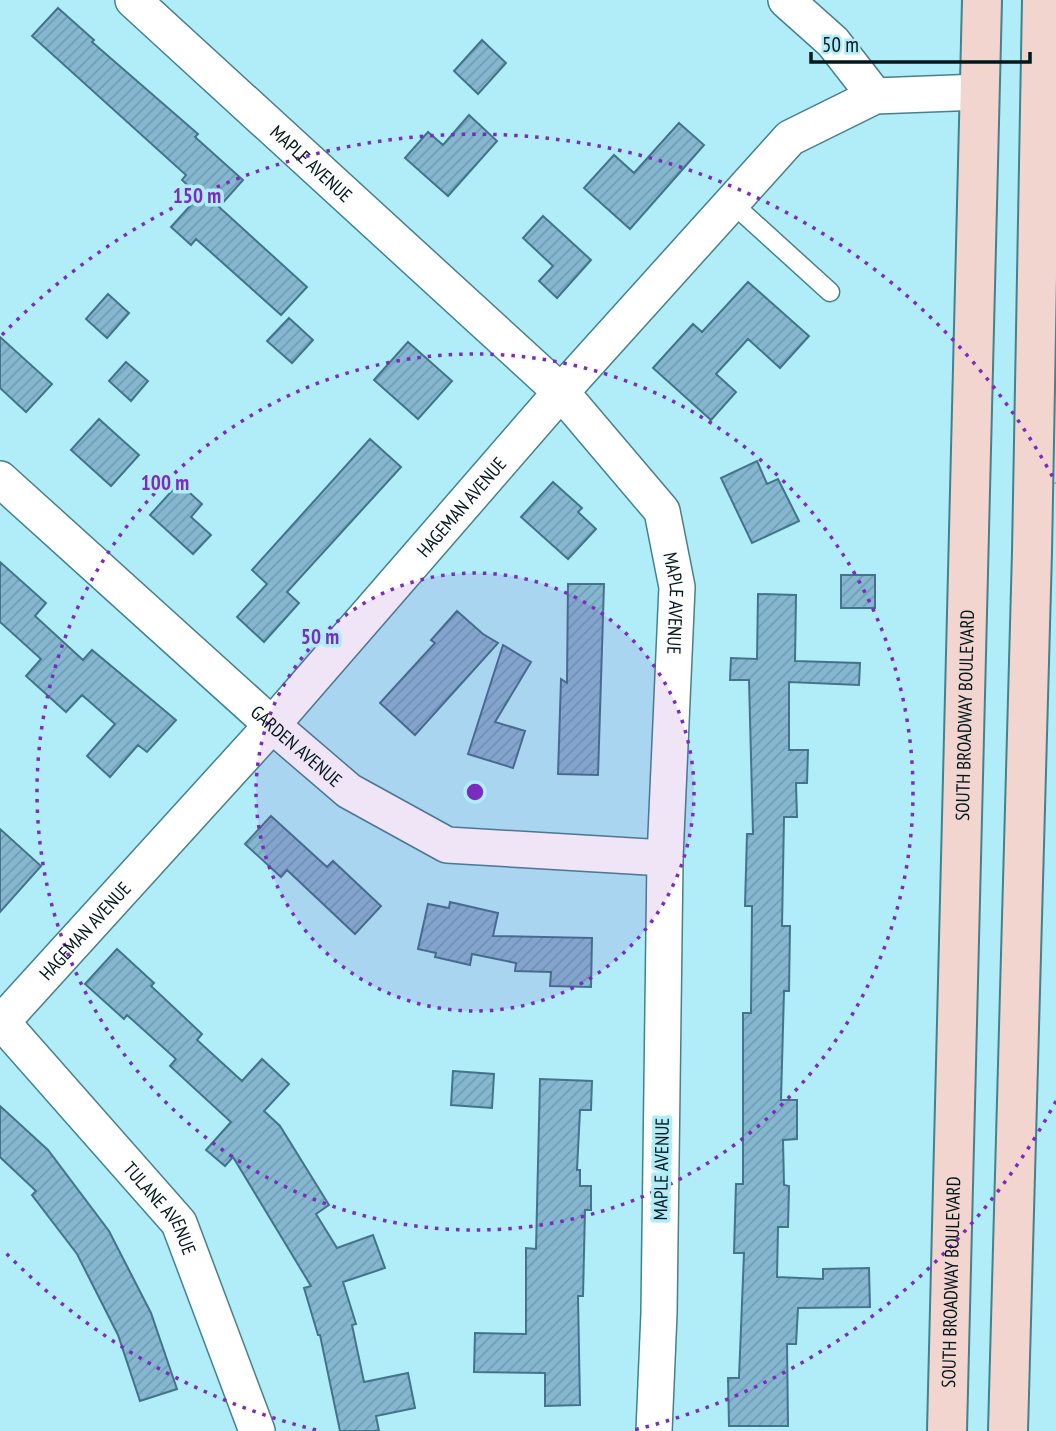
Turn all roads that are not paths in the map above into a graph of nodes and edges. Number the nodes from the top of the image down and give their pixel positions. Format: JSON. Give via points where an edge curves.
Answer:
{"nodes":[{"id":1,"x":133,"y":0,"type":"edge"},
{"id":2,"x":786,"y":0,"type":"edge"},
{"id":3,"x":982,"y":0,"type":"edge"},
{"id":4,"x":1042,"y":0,"type":"edge"},
{"id":5,"x":980,"y":92,"type":"junction"},
{"id":6,"x":876,"y":96,"type":"junction"},
{"id":7,"x":732,"y":203,"type":"junction"},
{"id":8,"x":830,"y":292,"type":"dead end"},
{"id":9,"x":561,"y":392,"type":"junction"},
{"id":10,"x":0,"y":479,"type":"edge"},
{"id":11,"x":272,"y":725,"type":"junction"},
{"id":12,"x":665,"y":858,"type":"junction"},
{"id":13,"x":1,"y":1022,"type":"edge"},
{"id":14,"x":257,"y":1431,"type":"edge"},
{"id":15,"x":654,"y":1431,"type":"edge"},
{"id":16,"x":947,"y":1431,"type":"edge"},
{"id":17,"x":1009,"y":1431,"type":"edge"}],
"edges":[{"from":1,"to":9,"type":"street","name":"MAPLE AVENUE"},
{"from":2,"to":6,"type":"street","via":[[833,42]]},
{"from":3,"to":5,"type":"main road","name":"SOUTH BROADWAY BOULEVARD"},
{"from":4,"to":17,"type":"main road","via":[[1038,552]]},
{"from":5,"to":6,"type":"street","name":"HAGEMAN AVENUE"},
{"from":5,"to":16,"type":"main road","name":"SOUTH BROADWAY BOULEVARD"},
{"from":6,"to":7,"type":"street","name":"HAGEMAN AVENUE","via":[[790,138]]},
{"from":7,"to":8,"type":"lane"},
{"from":7,"to":9,"type":"street","name":"HAGEMAN AVENUE"},
{"from":9,"to":11,"type":"street","name":"HAGEMAN AVENUE"},
{"from":9,"to":12,"type":"street","name":"MAPLE AVENUE","via":[[662,511],[677,587]]},
{"from":10,"to":11,"type":"street","name":"GARDEN AVENUE"},
{"from":11,"to":12,"type":"street","name":"GARDEN AVENUE","via":[[349,791],[447,845]]},
{"from":11,"to":13,"type":"street","name":"HAGEMAN AVENUE"},
{"from":12,"to":15,"type":"street","name":"MAPLE AVENUE"},
{"from":13,"to":14,"type":"street","name":"TULANE AVENUE","via":[[179,1223]]}]}
